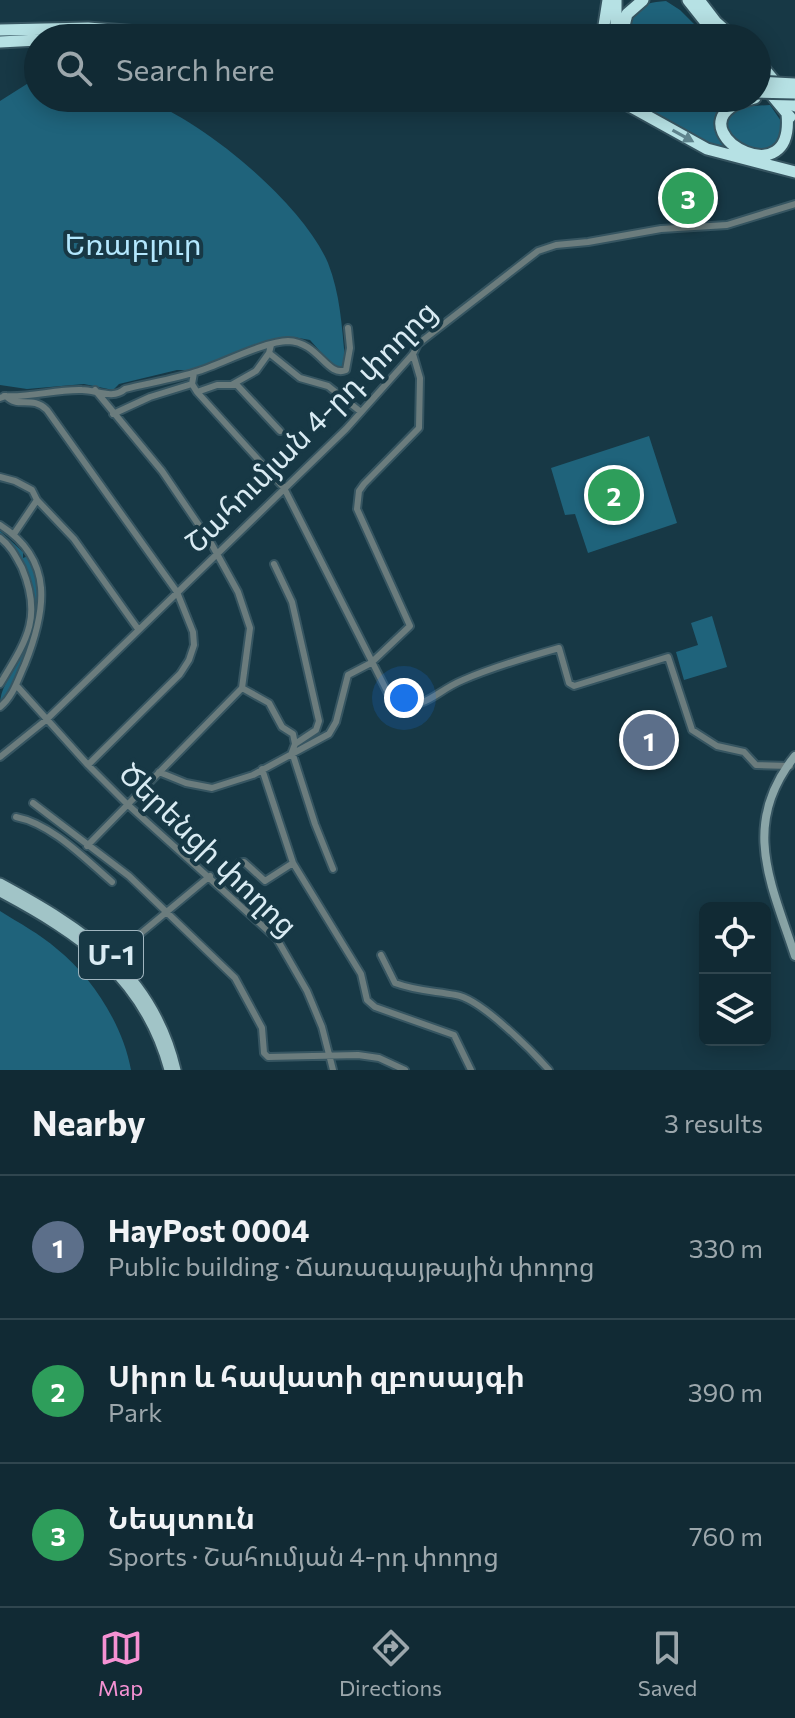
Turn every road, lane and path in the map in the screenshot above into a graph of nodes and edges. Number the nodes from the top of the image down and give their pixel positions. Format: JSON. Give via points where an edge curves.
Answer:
{"nodes":[{"id":1,"x":608,"y":0,"type":"edge"},
{"id":2,"x":616,"y":0,"type":"edge"},
{"id":3,"x":643,"y":0,"type":"edge"},
{"id":4,"x":679,"y":0,"type":"edge"},
{"id":5,"x":708,"y":0,"type":"edge"},
{"id":6,"x":693,"y":3,"type":"edge"},
{"id":7,"x":716,"y":22,"type":"junction"},
{"id":8,"x":604,"y":24,"type":"edge"},
{"id":9,"x":618,"y":24,"type":"edge"},
{"id":10,"x":624,"y":24,"type":"edge"},
{"id":11,"x":708,"y":24,"type":"edge"},
{"id":12,"x":718,"y":24,"type":"edge"},
{"id":13,"x":24,"y":29,"type":"edge"},
{"id":14,"x":0,"y":30,"type":"edge"},
{"id":15,"x":24,"y":41,"type":"edge"},
{"id":16,"x":0,"y":42,"type":"edge"},
{"id":17,"x":771,"y":81,"type":"edge"},
{"id":18,"x":771,"y":82,"type":"edge"},
{"id":19,"x":795,"y":84,"type":"edge"},
{"id":20,"x":771,"y":93,"type":"edge"},
{"id":21,"x":795,"y":93,"type":"edge"},
{"id":22,"x":771,"y":94,"type":"edge"},
{"id":23,"x":640,"y":112,"type":"edge"},
{"id":24,"x":728,"y":112,"type":"edge"},
{"id":25,"x":792,"y":114,"type":"edge"},
{"id":26,"x":795,"y":172,"type":"edge"},
{"id":27,"x":795,"y":204,"type":"edge"},
{"id":28,"x":348,"y":328,"type":"dead end"},
{"id":29,"x":271,"y":345,"type":"junction"},
{"id":30,"x":269,"y":353,"type":"junction"},
{"id":31,"x":413,"y":354,"type":"junction"},
{"id":32,"x":194,"y":373,"type":"junction"},
{"id":33,"x":192,"y":384,"type":"junction"},
{"id":34,"x":232,"y":384,"type":"junction"},
{"id":35,"x":95,"y":390,"type":"junction"},
{"id":36,"x":197,"y":392,"type":"junction"},
{"id":37,"x":2,"y":397,"type":"edge"},
{"id":38,"x":361,"y":412,"type":"junction"},
{"id":39,"x":113,"y":414,"type":"junction"},
{"id":40,"x":280,"y":431,"type":"dead end"},
{"id":41,"x":0,"y":477,"type":"edge"},
{"id":42,"x":284,"y":488,"type":"junction"},
{"id":43,"x":37,"y":500,"type":"junction"},
{"id":44,"x":0,"y":525,"type":"edge"},
{"id":45,"x":14,"y":534,"type":"junction"},
{"id":46,"x":0,"y":538,"type":"edge"},
{"id":47,"x":216,"y":553,"type":"junction"},
{"id":48,"x":274,"y":564,"type":"dead end"},
{"id":49,"x":177,"y":592,"type":"junction"},
{"id":50,"x":138,"y":629,"type":"junction"},
{"id":51,"x":371,"y":663,"type":"junction"},
{"id":52,"x":0,"y":684,"type":"edge"},
{"id":53,"x":16,"y":685,"type":"junction"},
{"id":54,"x":242,"y":688,"type":"junction"},
{"id":55,"x":0,"y":707,"type":"edge"},
{"id":56,"x":46,"y":720,"type":"junction"},
{"id":57,"x":293,"y":748,"type":"junction"},
{"id":58,"x":0,"y":757,"type":"edge"},
{"id":59,"x":792,"y":762,"type":"edge"},
{"id":60,"x":88,"y":765,"type":"junction"},
{"id":61,"x":262,"y":769,"type":"junction"},
{"id":62,"x":159,"y":772,"type":"junction"},
{"id":63,"x":33,"y":803,"type":"dead end"},
{"id":64,"x":127,"y":804,"type":"junction"},
{"id":65,"x":16,"y":817,"type":"dead end"},
{"id":66,"x":57,"y":823,"type":"junction"},
{"id":67,"x":49,"y":833,"type":"junction"},
{"id":68,"x":90,"y":847,"type":"junction"},
{"id":69,"x":84,"y":859,"type":"junction"},
{"id":70,"x":293,"y":863,"type":"junction"},
{"id":71,"x":333,"y":869,"type":"dead end"},
{"id":72,"x":210,"y":876,"type":"junction"},
{"id":73,"x":112,"y":882,"type":"dead end"},
{"id":74,"x":0,"y":883,"type":"edge"},
{"id":75,"x":219,"y":885,"type":"junction"},
{"id":76,"x":0,"y":892,"type":"edge"},
{"id":77,"x":166,"y":912,"type":"junction"},
{"id":78,"x":128,"y":944,"type":"dead end"},
{"id":79,"x":795,"y":945,"type":"edge"},
{"id":80,"x":381,"y":955,"type":"dead end"},
{"id":81,"x":795,"y":956,"type":"edge"},
{"id":82,"x":330,"y":1056,"type":"junction"},
{"id":83,"x":169,"y":1070,"type":"edge"},
{"id":84,"x":176,"y":1070,"type":"edge"},
{"id":85,"x":333,"y":1070,"type":"edge"},
{"id":86,"x":405,"y":1070,"type":"edge"},
{"id":87,"x":471,"y":1070,"type":"edge"},
{"id":88,"x":549,"y":1070,"type":"edge"}],
"edges":[{"from":1,"to":8,"type":"highway"},
{"from":2,"to":9,"type":"highway"},
{"from":3,"to":10,"type":"highway"},
{"from":4,"to":6,"type":"highway"},
{"from":5,"to":7,"type":"highway"},
{"from":6,"to":7,"type":"highway"},
{"from":6,"to":11,"type":"highway"},
{"from":7,"to":12,"type":"highway"},
{"from":13,"to":14,"type":"highway"},
{"from":15,"to":16,"type":"highway"},
{"from":17,"to":19,"type":"highway","bridge":true},
{"from":18,"to":25,"type":"highway"},
{"from":20,"to":21,"type":"highway","bridge":true},
{"from":22,"to":25,"type":"highway"},
{"from":23,"to":26,"type":"highway","one_way":true,"via":[[707,149]]},
{"from":24,"to":25,"type":"highway","via":[[721,125],[724,137],[741,150],[763,155],[783,146]]},
{"from":27,"to":31,"type":"street","name":"Շահումյան 4-րդ փողոց","via":[[727,225],[661,229],[538,251],[428,335]]},
{"from":28,"to":29,"type":"street","via":[[348,364],[340,372],[309,345]]},
{"from":29,"to":30,"type":"street"},
{"from":29,"to":32,"type":"street"},
{"from":30,"to":34,"type":"street","via":[[256,371]]},
{"from":30,"to":38,"type":"street","via":[[300,378],[328,386]]},
{"from":31,"to":38,"type":"street","name":"Շահումյան 4-րդ փողոց"},
{"from":31,"to":51,"type":"street","via":[[420,378],[419,428],[364,484],[358,498],[365,531],[410,626]]},
{"from":32,"to":33,"type":"street"},
{"from":32,"to":35,"type":"street","via":[[115,395]]},
{"from":33,"to":36,"type":"street"},
{"from":33,"to":39,"type":"street"},
{"from":34,"to":36,"type":"street"},
{"from":34,"to":40,"type":"street"},
{"from":35,"to":37,"type":"street"},
{"from":35,"to":39,"type":"street"},
{"from":36,"to":42,"type":"street"},
{"from":37,"to":49,"type":"street","via":[[36,402],[47,410]]},
{"from":38,"to":42,"type":"street","name":"Շահումյան 4-րդ փողոց"},
{"from":39,"to":47,"type":"street","via":[[162,471]]},
{"from":41,"to":43,"type":"street","via":[[26,486]]},
{"from":42,"to":47,"type":"street","name":"Շահումյան 4-րդ փողոց"},
{"from":42,"to":51,"type":"street"},
{"from":43,"to":45,"type":"street"},
{"from":43,"to":50,"type":"street","via":[[74,539]]},
{"from":44,"to":45,"type":"street"},
{"from":45,"to":53,"type":"street","via":[[38,571],[42,607]]},
{"from":46,"to":52,"type":"street","via":[[15,555],[33,603],[29,632]]},
{"from":47,"to":49,"type":"street","name":"Շահումյան 4-րդ փողոց"},
{"from":47,"to":54,"type":"street","via":[[250,628]]},
{"from":48,"to":57,"type":"street","via":[[292,602],[319,721],[316,730]]},
{"from":49,"to":50,"type":"street","name":"Շահումյան 4-րդ փողոց"},
{"from":49,"to":60,"type":"street","via":[[193,632],[189,660]]},
{"from":50,"to":56,"type":"street","name":"Շահումյան 4-րդ փողոց"},
{"from":51,"to":57,"type":"street","via":[[348,675],[329,734]]},
{"from":51,"to":59,"type":"street","via":[[394,705],[429,702],[463,680],[559,648],[574,686],[668,657],[692,730],[717,746],[744,752],[756,765]]},
{"from":53,"to":55,"type":"street"},
{"from":53,"to":56,"type":"street","name":"Ծերենցի փողոց"},
{"from":54,"to":57,"type":"street","via":[[269,703],[282,727],[293,734]]},
{"from":54,"to":62,"type":"street"},
{"from":56,"to":58,"type":"street","name":"Շահումյան 4-րդ փողոց"},
{"from":56,"to":60,"type":"street","name":"Ծերենցի փողոց"},
{"from":57,"to":61,"type":"street"},
{"from":57,"to":71,"type":"street"},
{"from":59,"to":79,"type":"main road","via":[[767,813],[765,843]]},
{"from":59,"to":81,"type":"main road","via":[[774,786],[763,844]]},
{"from":60,"to":64,"type":"street","name":"Ծերենցի փողոց"},
{"from":61,"to":62,"type":"street","via":[[212,788]]},
{"from":61,"to":70,"type":"street"},
{"from":62,"to":64,"type":"street"},
{"from":63,"to":66,"type":"street"},
{"from":64,"to":68,"type":"street"},
{"from":64,"to":72,"type":"street","name":"Ծերենցի փողոց"},
{"from":65,"to":67,"type":"street"},
{"from":66,"to":67,"type":"street"},
{"from":66,"to":68,"type":"street"},
{"from":67,"to":69,"type":"street"},
{"from":68,"to":69,"type":"street"},
{"from":68,"to":77,"type":"street"},
{"from":69,"to":73,"type":"street"},
{"from":70,"to":75,"type":"street","via":[[265,881],[239,863]]},
{"from":70,"to":87,"type":"street","via":[[361,974],[367,1000],[454,1035]]},
{"from":72,"to":75,"type":"street","name":"Ծերենցի փողոց"},
{"from":72,"to":77,"type":"street"},
{"from":74,"to":84,"type":"main road","number":"Մ-1","via":[[70,924],[116,960],[154,1011]]},
{"from":75,"to":82,"type":"street","name":"Ծերենցի փողոց","via":[[277,939],[307,991]]},
{"from":76,"to":83,"type":"main road","number":"Մ-1","via":[[87,944],[122,978],[157,1032]]},
{"from":77,"to":78,"type":"street"},
{"from":77,"to":82,"type":"street","via":[[235,978],[262,1028],[264,1053],[276,1058]]},
{"from":80,"to":88,"type":"street","via":[[395,983],[415,991],[459,995],[524,1043]]},
{"from":82,"to":85,"type":"street","name":"Ծերենցի փողոց"},
{"from":82,"to":86,"type":"street","via":[[368,1056]]}]}
